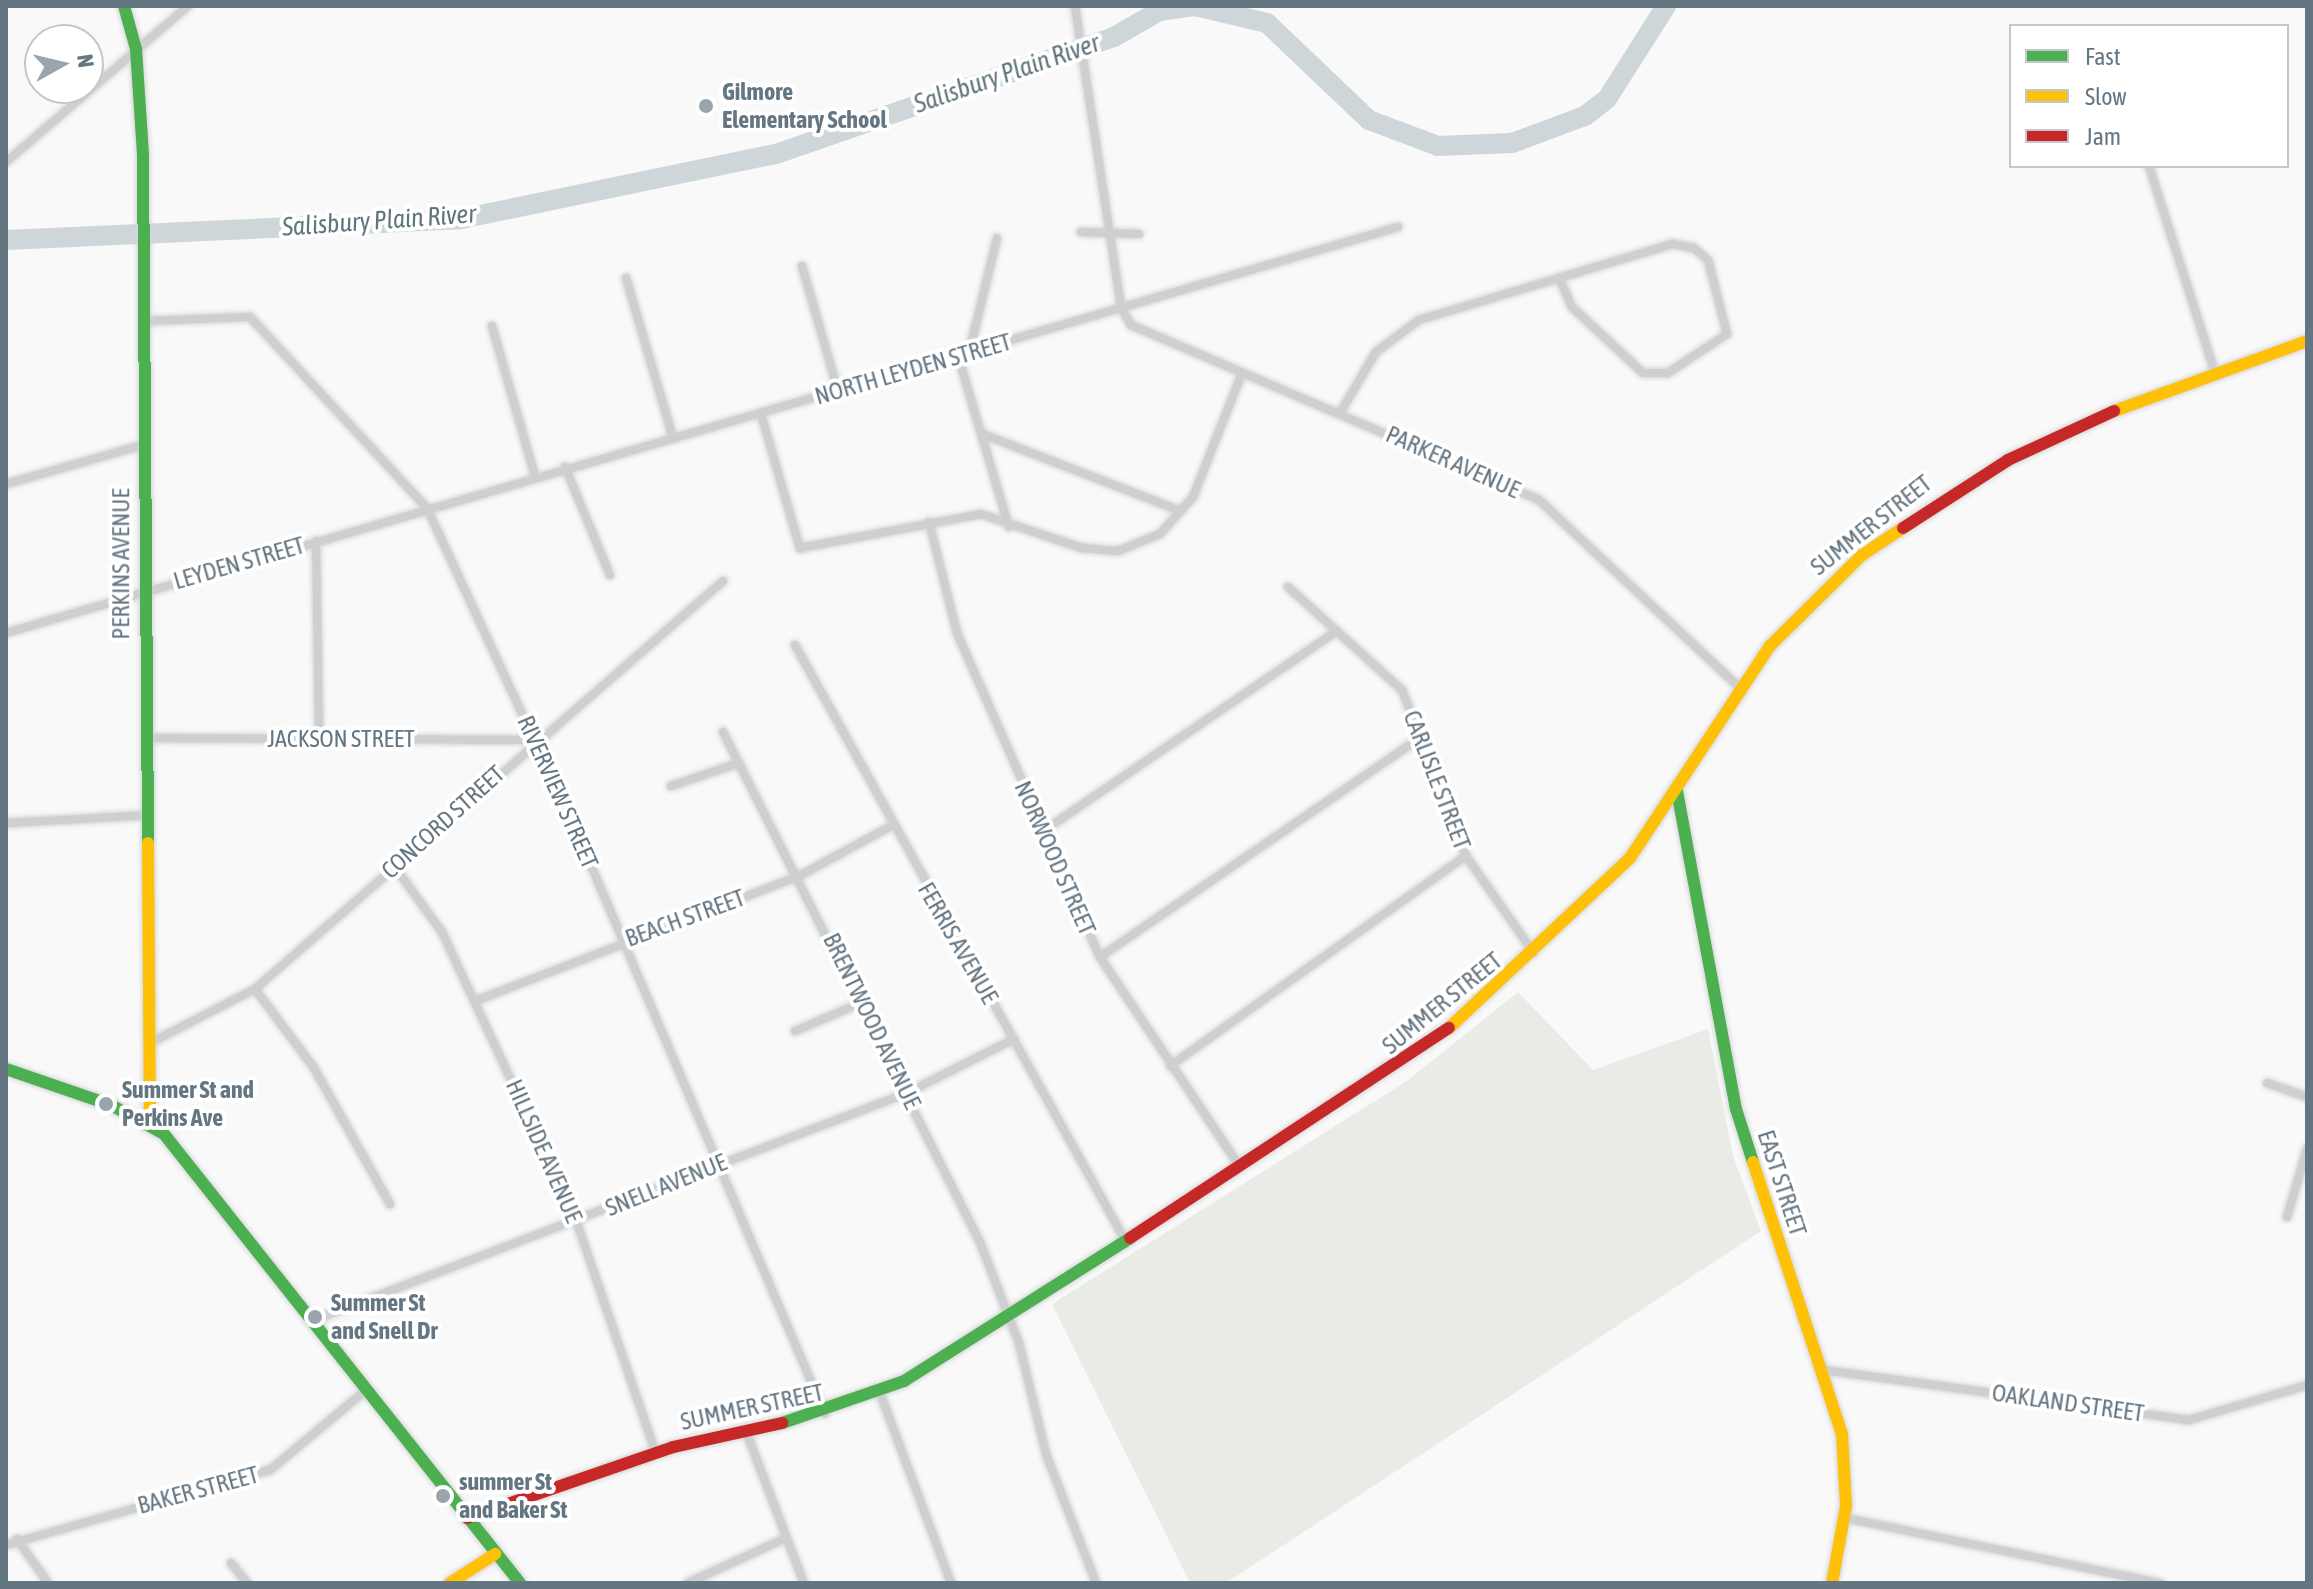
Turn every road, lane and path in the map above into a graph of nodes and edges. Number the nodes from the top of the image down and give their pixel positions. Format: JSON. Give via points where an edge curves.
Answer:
{"nodes":[{"id":1,"x":124,"y":6,"type":"edge"},
{"id":2,"x":188,"y":6,"type":"edge"},
{"id":3,"x":1075,"y":6,"type":"edge"},
{"id":4,"x":136,"y":49,"type":"junction"},
{"id":5,"x":6,"y":162,"type":"edge"},
{"id":6,"x":2150,"y":168,"type":"edge"},
{"id":7,"x":1398,"y":227,"type":"dead end"},
{"id":8,"x":1081,"y":232,"type":"dead end"},
{"id":9,"x":1110,"y":233,"type":"junction"},
{"id":10,"x":1139,"y":234,"type":"dead end"},
{"id":11,"x":997,"y":238,"type":"dead end"},
{"id":12,"x":802,"y":266,"type":"dead end"},
{"id":13,"x":626,"y":278,"type":"dead end"},
{"id":14,"x":1559,"y":278,"type":"junction"},
{"id":15,"x":1121,"y":308,"type":"junction"},
{"id":16,"x":145,"y":321,"type":"junction"},
{"id":17,"x":492,"y":326,"type":"dead end"},
{"id":18,"x":2307,"y":341,"type":"edge"},
{"id":19,"x":969,"y":353,"type":"junction"},
{"id":20,"x":958,"y":356,"type":"junction"},
{"id":21,"x":1242,"y":373,"type":"junction"},
{"id":22,"x":2215,"y":373,"type":"junction"},
{"id":23,"x":838,"y":391,"type":"junction"},
{"id":24,"x":1340,"y":413,"type":"junction"},
{"id":25,"x":761,"y":414,"type":"junction"},
{"id":26,"x":985,"y":435,"type":"junction"},
{"id":27,"x":673,"y":438,"type":"junction"},
{"id":28,"x":142,"y":445,"type":"junction"},
{"id":29,"x":565,"y":467,"type":"junction"},
{"id":30,"x":535,"y":476,"type":"junction"},
{"id":31,"x":6,"y":484,"type":"edge"},
{"id":32,"x":427,"y":508,"type":"junction"},
{"id":33,"x":1181,"y":511,"type":"junction"},
{"id":34,"x":929,"y":522,"type":"junction"},
{"id":35,"x":1009,"y":527,"type":"junction"},
{"id":36,"x":316,"y":541,"type":"junction"},
{"id":37,"x":610,"y":575,"type":"dead end"},
{"id":38,"x":723,"y":581,"type":"dead end"},
{"id":39,"x":1288,"y":587,"type":"dead end"},
{"id":40,"x":144,"y":592,"type":"junction"},
{"id":41,"x":6,"y":633,"type":"edge"},
{"id":42,"x":1334,"y":633,"type":"junction"},
{"id":43,"x":795,"y":645,"type":"dead end"},
{"id":44,"x":1741,"y":689,"type":"junction"},
{"id":45,"x":723,"y":732,"type":"dead end"},
{"id":46,"x":145,"y":738,"type":"junction"},
{"id":47,"x":319,"y":739,"type":"junction"},
{"id":48,"x":1418,"y":739,"type":"junction"},
{"id":49,"x":536,"y":740,"type":"junction"},
{"id":50,"x":739,"y":763,"type":"junction"},
{"id":51,"x":671,"y":786,"type":"dead end"},
{"id":52,"x":1677,"y":791,"type":"junction"},
{"id":53,"x":147,"y":815,"type":"junction"},
{"id":54,"x":6,"y":823,"type":"edge"},
{"id":55,"x":891,"y":826,"type":"junction"},
{"id":56,"x":1042,"y":832,"type":"junction"},
{"id":57,"x":1466,"y":856,"type":"junction"},
{"id":58,"x":394,"y":866,"type":"junction"},
{"id":59,"x":799,"y":876,"type":"junction"},
{"id":60,"x":623,"y":941,"type":"junction"},
{"id":61,"x":1535,"y":955,"type":"junction"},
{"id":62,"x":1100,"y":957,"type":"junction"},
{"id":63,"x":255,"y":989,"type":"junction"},
{"id":64,"x":475,"y":1001,"type":"junction"},
{"id":65,"x":863,"y":1002,"type":"junction"},
{"id":66,"x":795,"y":1031,"type":"dead end"},
{"id":67,"x":1014,"y":1039,"type":"junction"},
{"id":68,"x":150,"y":1043,"type":"junction"},
{"id":69,"x":1170,"y":1066,"type":"junction"},
{"id":70,"x":6,"y":1069,"type":"edge"},
{"id":71,"x":2267,"y":1083,"type":"dead end"},
{"id":72,"x":907,"y":1093,"type":"junction"},
{"id":73,"x":2307,"y":1097,"type":"edge"},
{"id":74,"x":150,"y":1123,"type":"junction"},
{"id":75,"x":2307,"y":1149,"type":"edge"},
{"id":76,"x":717,"y":1165,"type":"junction"},
{"id":77,"x":1240,"y":1167,"type":"junction"},
{"id":78,"x":390,"y":1204,"type":"dead end"},
{"id":79,"x":2287,"y":1217,"type":"dead end"},
{"id":80,"x":576,"y":1220,"type":"junction"},
{"id":81,"x":1125,"y":1240,"type":"junction"},
{"id":82,"x":1010,"y":1314,"type":"junction"},
{"id":83,"x":314,"y":1320,"type":"junction"},
{"id":84,"x":1824,"y":1370,"type":"junction"},
{"id":85,"x":2307,"y":1385,"type":"edge"},
{"id":86,"x":366,"y":1390,"type":"junction"},
{"id":87,"x":880,"y":1393,"type":"junction"},
{"id":88,"x":825,"y":1414,"type":"junction"},
{"id":89,"x":747,"y":1434,"type":"junction"},
{"id":90,"x":656,"y":1453,"type":"junction"},
{"id":91,"x":467,"y":1518,"type":"junction"},
{"id":92,"x":1845,"y":1518,"type":"junction"},
{"id":93,"x":786,"y":1538,"type":"junction"},
{"id":94,"x":17,"y":1539,"type":"junction"},
{"id":95,"x":6,"y":1545,"type":"edge"},
{"id":96,"x":495,"y":1554,"type":"junction"},
{"id":97,"x":231,"y":1563,"type":"dead end"},
{"id":98,"x":48,"y":1583,"type":"edge"},
{"id":99,"x":247,"y":1583,"type":"edge"},
{"id":100,"x":450,"y":1583,"type":"edge"},
{"id":101,"x":520,"y":1583,"type":"edge"},
{"id":102,"x":688,"y":1583,"type":"edge"},
{"id":103,"x":804,"y":1583,"type":"edge"},
{"id":104,"x":951,"y":1583,"type":"edge"},
{"id":105,"x":1096,"y":1583,"type":"edge"},
{"id":106,"x":1832,"y":1583,"type":"edge"},
{"id":107,"x":2160,"y":1583,"type":"edge"}],
"edges":[{"from":1,"to":4,"type":"street","name":"PERKINS AVENUE"},
{"from":2,"to":4,"type":"street"},
{"from":3,"to":9,"type":"street"},
{"from":4,"to":5,"type":"street"},
{"from":4,"to":16,"type":"street","name":"PERKINS AVENUE"},
{"from":6,"to":22,"type":"street"},
{"from":7,"to":15,"type":"street","name":"NORTH LEYDEN STREET"},
{"from":8,"to":9,"type":"street"},
{"from":9,"to":10,"type":"street"},
{"from":9,"to":15,"type":"street"},
{"from":11,"to":19,"type":"street"},
{"from":12,"to":23,"type":"street"},
{"from":13,"to":27,"type":"street"},
{"from":14,"to":14,"type":"street","via":[[1669,245],[1689,245],[1708,260],[1727,328],[1717,345],[1668,373],[1643,373],[1624,361],[1572,307]]},
{"from":14,"to":24,"type":"street","via":[[1407,326],[1376,352]]},
{"from":15,"to":19,"type":"street","name":"NORTH LEYDEN STREET"},
{"from":15,"to":21,"type":"street","name":"PARKER AVENUE","via":[[1139,330]]},
{"from":16,"to":28,"type":"street","name":"PERKINS AVENUE"},
{"from":16,"to":32,"type":"street","name":"RIVERVIEW STREET","via":[[250,317]]},
{"from":17,"to":30,"type":"street"},
{"from":18,"to":22,"type":"street","name":"SUMMER STREET"},
{"from":19,"to":20,"type":"street","name":"NORTH LEYDEN STREET"},
{"from":20,"to":23,"type":"street","name":"NORTH LEYDEN STREET"},
{"from":20,"to":26,"type":"street"},
{"from":21,"to":24,"type":"street","name":"PARKER AVENUE"},
{"from":21,"to":33,"type":"street","via":[[1219,440]]},
{"from":22,"to":44,"type":"street","name":"SUMMER STREET","via":[[2094,420],[1939,498],[1828,584]]},
{"from":23,"to":25,"type":"street","name":"NORTH LEYDEN STREET"},
{"from":24,"to":44,"type":"street","name":"PARKER AVENUE","via":[[1539,500]]},
{"from":25,"to":27,"type":"street","name":"NORTH LEYDEN STREET"},
{"from":25,"to":34,"type":"street","via":[[800,548]]},
{"from":26,"to":33,"type":"street"},
{"from":26,"to":35,"type":"street"},
{"from":27,"to":29,"type":"street","name":"NORTH LEYDEN STREET"},
{"from":28,"to":31,"type":"street"},
{"from":28,"to":40,"type":"street","name":"PERKINS AVENUE"},
{"from":29,"to":30,"type":"street","name":"NORTH LEYDEN STREET"},
{"from":29,"to":37,"type":"street"},
{"from":30,"to":32,"type":"street","name":"NORTH LEYDEN STREET"},
{"from":32,"to":36,"type":"street","name":"LEYDEN STREET"},
{"from":32,"to":49,"type":"street","name":"RIVERVIEW STREET"},
{"from":33,"to":35,"type":"street","via":[[1152,539],[1118,551]]},
{"from":34,"to":35,"type":"street","via":[[981,514]]},
{"from":34,"to":56,"type":"street","name":"NORWOOD STREET","via":[[957,633]]},
{"from":36,"to":40,"type":"street","name":"LEYDEN STREET"},
{"from":36,"to":47,"type":"street"},
{"from":38,"to":49,"type":"street","name":"CONCORD STREET"},
{"from":39,"to":42,"type":"street","name":"CARLISLE STREET"},
{"from":40,"to":41,"type":"street","name":"LEYDEN STREET"},
{"from":40,"to":46,"type":"street","name":"PERKINS AVENUE"},
{"from":42,"to":48,"type":"street","name":"CARLISLE STREET","via":[[1402,690]]},
{"from":42,"to":56,"type":"street"},
{"from":43,"to":55,"type":"street","name":"FERRIS AVENUE"},
{"from":44,"to":52,"type":"street","name":"SUMMER STREET"},
{"from":45,"to":50,"type":"street","name":"BRENTWOOD AVENUE"},
{"from":46,"to":47,"type":"street","name":"JACKSON STREET"},
{"from":46,"to":53,"type":"street","name":"PERKINS AVENUE"},
{"from":47,"to":49,"type":"street","name":"JACKSON STREET"},
{"from":48,"to":57,"type":"street","name":"CARLISLE STREET"},
{"from":48,"to":62,"type":"street"},
{"from":49,"to":58,"type":"street","name":"CONCORD STREET"},
{"from":49,"to":60,"type":"street","name":"RIVERVIEW STREET"},
{"from":50,"to":51,"type":"street"},
{"from":50,"to":59,"type":"street","name":"BRENTWOOD AVENUE"},
{"from":52,"to":61,"type":"street","name":"SUMMER STREET","via":[[1638,849]]},
{"from":52,"to":84,"type":"street","name":"EAST STREET","via":[[1736,1109]]},
{"from":53,"to":54,"type":"street"},
{"from":53,"to":68,"type":"street","name":"PERKINS AVENUE"},
{"from":55,"to":59,"type":"street","name":"BEACH STREET"},
{"from":55,"to":67,"type":"street","name":"FERRIS AVENUE"},
{"from":56,"to":62,"type":"street","name":"NORWOOD STREET"},
{"from":57,"to":61,"type":"street","name":"CARLISLE STREET"},
{"from":57,"to":69,"type":"street"},
{"from":58,"to":63,"type":"street","name":"CONCORD STREET"},
{"from":58,"to":64,"type":"street","name":"HILLSIDE AVENUE","via":[[442,932]]},
{"from":59,"to":60,"type":"street","name":"BEACH STREET"},
{"from":59,"to":65,"type":"street","name":"BRENTWOOD AVENUE"},
{"from":60,"to":64,"type":"street","name":"BEACH STREET"},
{"from":60,"to":76,"type":"street","name":"RIVERVIEW STREET"},
{"from":61,"to":77,"type":"street","name":"SUMMER STREET","via":[[1428,1046]]},
{"from":62,"to":69,"type":"street","name":"NORWOOD STREET"},
{"from":63,"to":68,"type":"street","name":"CONCORD STREET"},
{"from":63,"to":78,"type":"street","via":[[314,1068]]},
{"from":64,"to":80,"type":"street","name":"HILLSIDE AVENUE"},
{"from":65,"to":66,"type":"street"},
{"from":65,"to":72,"type":"street","name":"BRENTWOOD AVENUE"},
{"from":67,"to":72,"type":"street","name":"SNELL AVENUE"},
{"from":67,"to":81,"type":"street","name":"FERRIS AVENUE"},
{"from":68,"to":74,"type":"street","name":"PERKINS AVENUE"},
{"from":69,"to":77,"type":"street","name":"NORWOOD STREET"},
{"from":70,"to":74,"type":"street"},
{"from":71,"to":73,"type":"street"},
{"from":72,"to":76,"type":"street","name":"SNELL AVENUE"},
{"from":72,"to":82,"type":"street","name":"BRENTWOOD AVENUE"},
{"from":74,"to":83,"type":"street","via":[[197,1168]]},
{"from":75,"to":79,"type":"street"},
{"from":76,"to":80,"type":"street","name":"SNELL AVENUE"},
{"from":76,"to":88,"type":"street","name":"RIVERVIEW STREET"},
{"from":77,"to":81,"type":"street","name":"SUMMER STREET"},
{"from":80,"to":83,"type":"street","name":"SNELL AVENUE"},
{"from":80,"to":90,"type":"street","name":"HILLSIDE AVENUE"},
{"from":81,"to":82,"type":"street","name":"SUMMER STREET"},
{"from":82,"to":87,"type":"street","name":"SUMMER STREET"},
{"from":82,"to":105,"type":"street","name":"BRENTWOOD AVENUE","via":[[1046,1454]]},
{"from":83,"to":86,"type":"street"},
{"from":84,"to":85,"type":"street","name":"OAKLAND STREET","via":[[2189,1420]]},
{"from":84,"to":92,"type":"street","name":"EAST STREET","via":[[1844,1448]]},
{"from":86,"to":91,"type":"street"},
{"from":86,"to":94,"type":"street","name":"BAKER STREET","via":[[270,1470]]},
{"from":87,"to":88,"type":"street","name":"SUMMER STREET"},
{"from":87,"to":104,"type":"street"},
{"from":88,"to":89,"type":"street","name":"SUMMER STREET"},
{"from":89,"to":90,"type":"street","name":"SUMMER STREET"},
{"from":89,"to":93,"type":"street"},
{"from":90,"to":91,"type":"street","name":"SUMMER STREET"},
{"from":91,"to":96,"type":"street"},
{"from":92,"to":106,"type":"street","name":"EAST STREET"},
{"from":92,"to":107,"type":"street"},
{"from":93,"to":102,"type":"street"},
{"from":93,"to":103,"type":"street"},
{"from":94,"to":95,"type":"street","name":"BAKER STREET"},
{"from":94,"to":98,"type":"street"},
{"from":96,"to":100,"type":"street"},
{"from":96,"to":101,"type":"street"},
{"from":97,"to":99,"type":"street"}]}
